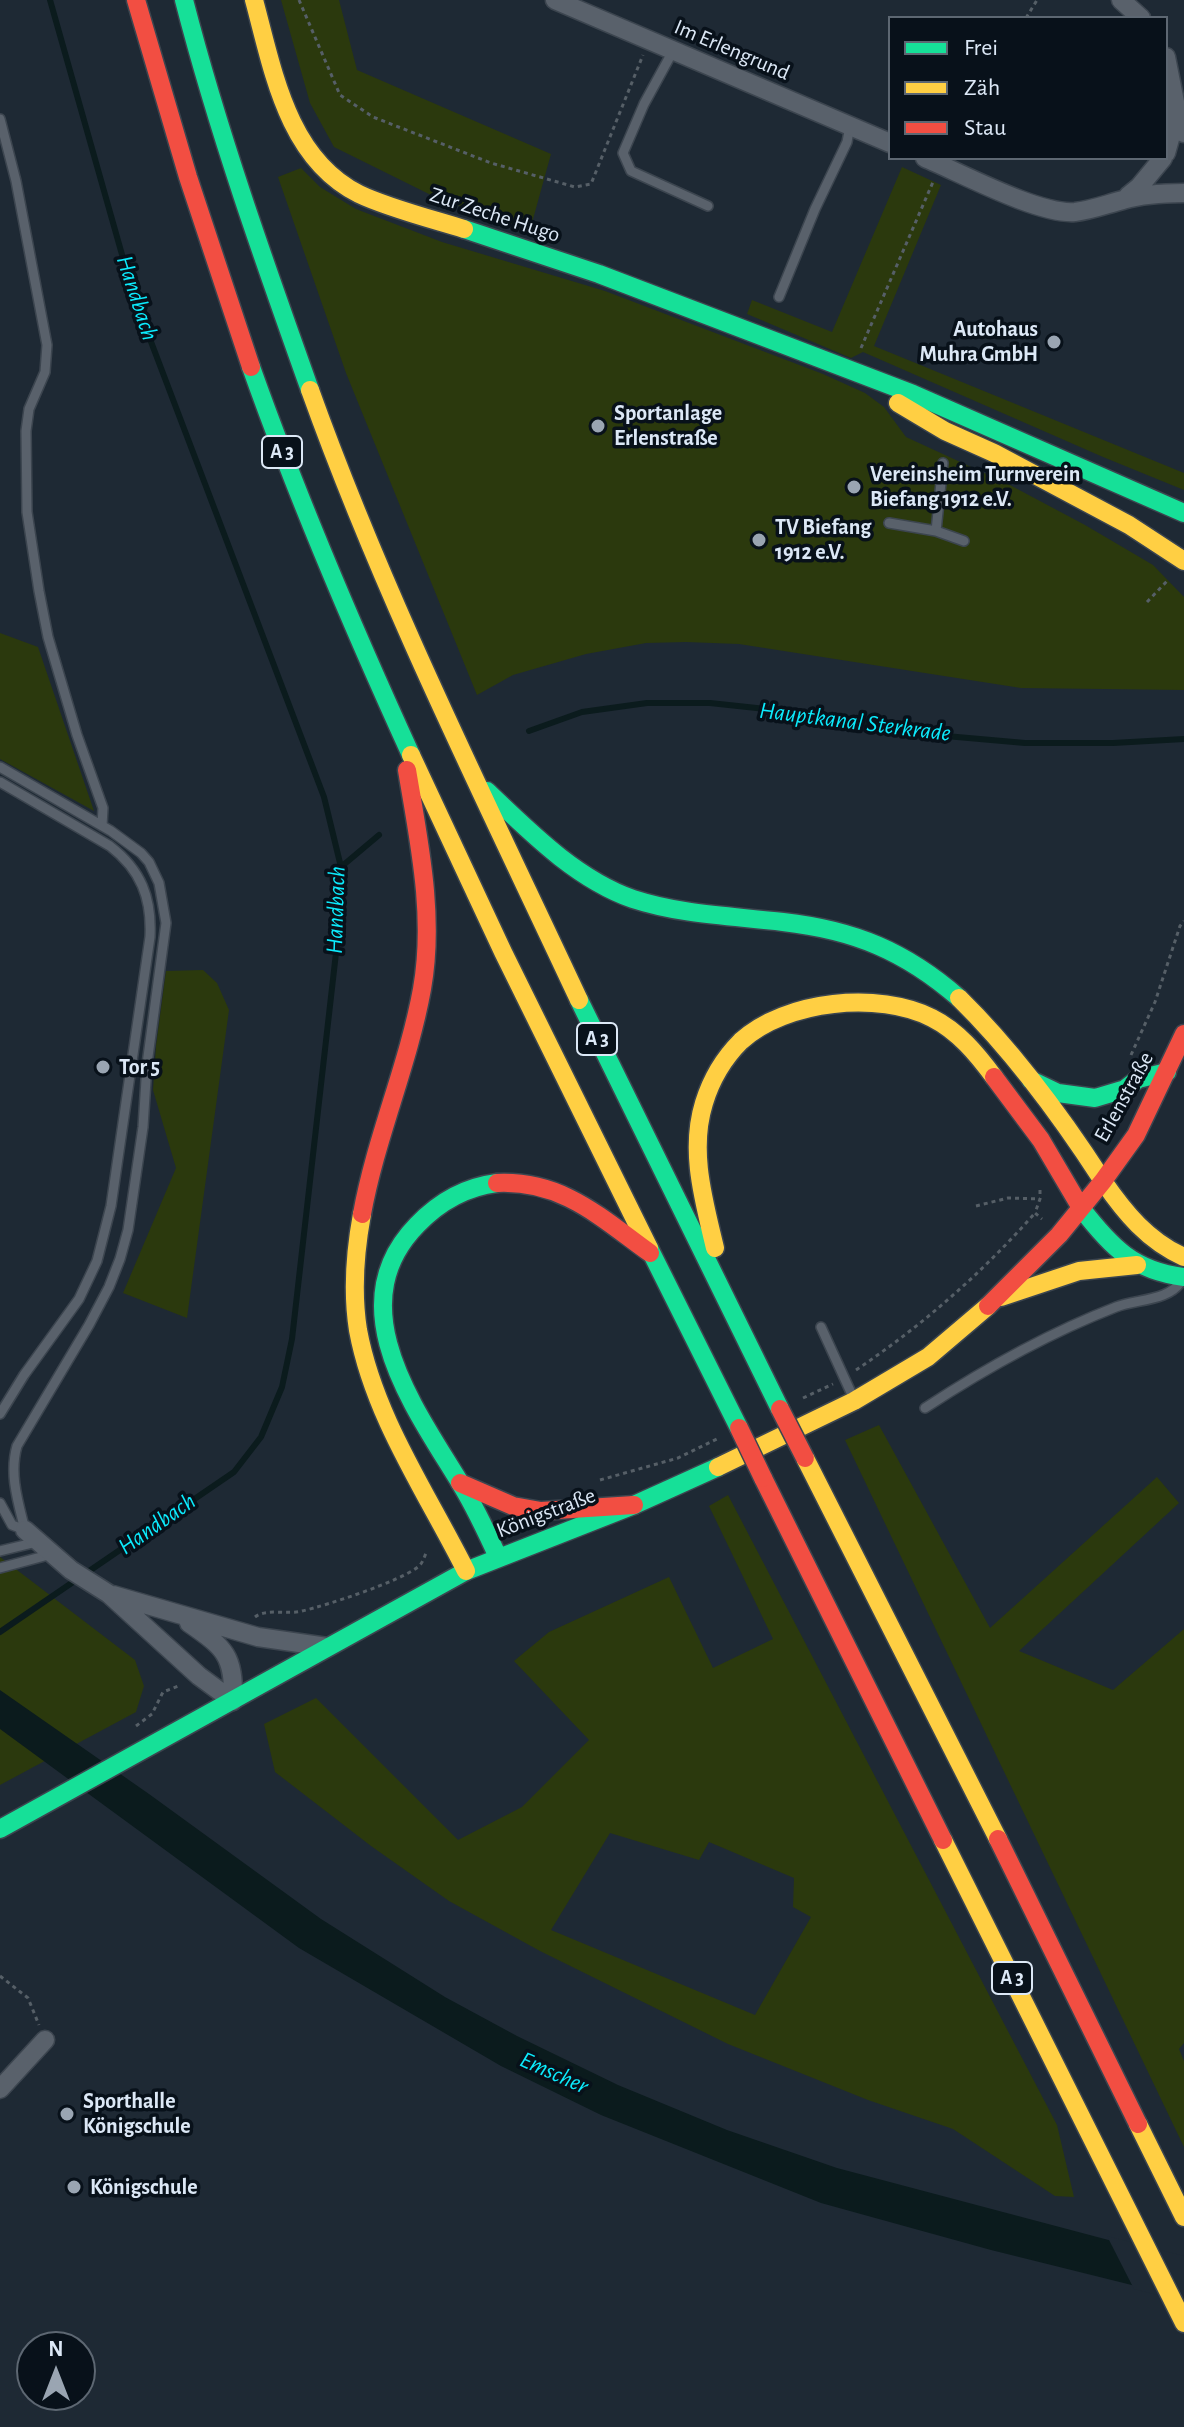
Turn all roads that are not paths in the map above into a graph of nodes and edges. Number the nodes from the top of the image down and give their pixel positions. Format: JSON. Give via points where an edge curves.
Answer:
{"nodes":[{"id":1,"x":136,"y":0,"type":"edge"},
{"id":2,"x":184,"y":0,"type":"edge"},
{"id":3,"x":254,"y":0,"type":"edge"},
{"id":4,"x":555,"y":0,"type":"edge"},
{"id":5,"x":1121,"y":0,"type":"edge"},
{"id":6,"x":1139,"y":16,"type":"edge"},
{"id":7,"x":673,"y":51,"type":"junction"},
{"id":8,"x":1168,"y":67,"type":"edge"},
{"id":9,"x":1175,"y":102,"type":"junction"},
{"id":10,"x":0,"y":119,"type":"edge"},
{"id":11,"x":850,"y":126,"type":"junction"},
{"id":12,"x":1184,"y":133,"type":"edge"},
{"id":13,"x":888,"y":142,"type":"edge"},
{"id":14,"x":1168,"y":146,"type":"edge"},
{"id":15,"x":1161,"y":160,"type":"edge"},
{"id":16,"x":933,"y":161,"type":"edge"},
{"id":17,"x":1184,"y":193,"type":"edge"},
{"id":18,"x":1122,"y":200,"type":"junction"},
{"id":19,"x":708,"y":206,"type":"dead end"},
{"id":20,"x":779,"y":297,"type":"dead end"},
{"id":21,"x":829,"y":363,"type":"junction"},
{"id":22,"x":943,"y":463,"type":"dead end"},
{"id":23,"x":1184,"y":513,"type":"edge"},
{"id":24,"x":889,"y":523,"type":"dead end"},
{"id":25,"x":936,"y":531,"type":"junction"},
{"id":26,"x":964,"y":541,"type":"dead end"},
{"id":27,"x":1178,"y":568,"type":"edge"},
{"id":28,"x":401,"y":732,"type":"junction"},
{"id":29,"x":0,"y":767,"type":"edge"},
{"id":30,"x":473,"y":778,"type":"junction"},
{"id":31,"x":0,"y":782,"type":"edge"},
{"id":32,"x":102,"y":826,"type":"junction"},
{"id":33,"x":1184,"y":1034,"type":"edge"},
{"id":34,"x":1167,"y":1072,"type":"junction"},
{"id":35,"x":1031,"y":1080,"type":"junction"},
{"id":36,"x":1103,"y":1181,"type":"junction"},
{"id":37,"x":1081,"y":1208,"type":"junction"},
{"id":38,"x":652,"y":1254,"type":"junction"},
{"id":39,"x":1184,"y":1257,"type":"edge"},
{"id":40,"x":1137,"y":1265,"type":"junction"},
{"id":41,"x":1184,"y":1277,"type":"edge"},
{"id":42,"x":726,"y":1298,"type":"junction"},
{"id":43,"x":997,"y":1298,"type":"junction"},
{"id":44,"x":821,"y":1327,"type":"dead end"},
{"id":45,"x":854,"y":1401,"type":"junction"},
{"id":46,"x":925,"y":1408,"type":"dead end"},
{"id":47,"x":0,"y":1414,"type":"edge"},
{"id":48,"x":460,"y":1483,"type":"junction"},
{"id":49,"x":0,"y":1503,"type":"edge"},
{"id":50,"x":634,"y":1505,"type":"junction"},
{"id":51,"x":38,"y":1542,"type":"junction"},
{"id":52,"x":0,"y":1551,"type":"edge"},
{"id":53,"x":498,"y":1557,"type":"junction"},
{"id":54,"x":0,"y":1568,"type":"edge"},
{"id":55,"x":466,"y":1571,"type":"junction"},
{"id":56,"x":101,"y":1589,"type":"junction"},
{"id":57,"x":175,"y":1614,"type":"junction"},
{"id":58,"x":327,"y":1647,"type":"junction"},
{"id":59,"x":233,"y":1701,"type":"junction"},
{"id":60,"x":0,"y":1829,"type":"edge"},
{"id":61,"x":45,"y":2040,"type":"road end"},
{"id":62,"x":0,"y":2089,"type":"edge"},
{"id":63,"x":1184,"y":2217,"type":"edge"},
{"id":64,"x":1184,"y":2323,"type":"edge"}],
"edges":[{"from":1,"to":28,"type":"main road","number":"A 3","via":[[242,343],[288,467]]},
{"from":2,"to":30,"type":"main road","number":"A 3","via":[[247,210],[333,454]]},
{"from":3,"to":21,"type":"main road","name":"Zur Zeche Hugo","via":[[291,120],[304,146],[341,184],[385,205],[673,300]]},
{"from":4,"to":7,"type":"street","name":"Im Erlengrund"},
{"from":5,"to":6,"type":"street"},
{"from":7,"to":11,"type":"street","name":"Im Erlengrund"},
{"from":7,"to":19,"type":"lane","via":[[623,153],[631,171]]},
{"from":8,"to":9,"type":"street"},
{"from":9,"to":12,"type":"street"},
{"from":9,"to":14,"type":"street"},
{"from":10,"to":32,"type":"lane","via":[[47,345],[45,372],[26,431],[27,512],[48,637],[103,808]]},
{"from":11,"to":13,"type":"street","name":"Im Erlengrund"},
{"from":11,"to":20,"type":"lane"},
{"from":15,"to":18,"type":"street"},
{"from":16,"to":18,"type":"street","via":[[1057,211]]},
{"from":17,"to":18,"type":"street"},
{"from":21,"to":23,"type":"main road","name":"Zur Zeche Hugo","via":[[913,394]]},
{"from":21,"to":27,"type":"main road","name":"Zur Zeche Hugo","via":[[945,431],[1129,525]]},
{"from":22,"to":25,"type":"lane"},
{"from":24,"to":25,"type":"lane"},
{"from":25,"to":26,"type":"lane"},
{"from":28,"to":38,"type":"main road","number":"A 3"},
{"from":28,"to":55,"type":"main road","via":[[424,871],[427,951],[409,1044],[360,1210],[354,1296],[375,1389]]},
{"from":29,"to":32,"type":"lane"},
{"from":30,"to":35,"type":"main road","via":[[563,860],[617,892],[688,913],[822,927],[904,957],[971,1007]]},
{"from":30,"to":42,"type":"main road","number":"A 3"},
{"from":31,"to":47,"type":"lane","via":[[123,856],[151,910],[111,1206],[97,1261],[79,1299]]},
{"from":32,"to":51,"type":"lane","via":[[149,862],[166,923],[128,1230],[109,1287],[13,1461],[16,1493]]},
{"from":33,"to":34,"type":"main road","name":"Erlenstraße"},
{"from":34,"to":35,"type":"main road","via":[[1099,1097],[1058,1093]]},
{"from":34,"to":36,"type":"main road","name":"Erlenstraße","via":[[1136,1135]]},
{"from":35,"to":36,"type":"main road"},
{"from":36,"to":37,"type":"main road","name":"Königstraße"},
{"from":36,"to":39,"type":"main road","via":[[1138,1227]]},
{"from":37,"to":40,"type":"main road","via":[[1104,1239]]},
{"from":37,"to":42,"type":"main road","via":[[1041,1139],[959,1036],[932,1018],[901,1007],[809,1008],[749,1033],[719,1068],[705,1097],[698,1166]]},
{"from":37,"to":43,"type":"main road","name":"Königstraße"},
{"from":38,"to":48,"type":"main road","via":[[566,1196],[518,1182],[484,1184],[454,1195],[417,1223],[388,1275],[385,1329],[408,1399]]},
{"from":38,"to":64,"type":"main road","number":"A 3","bridge":true},
{"from":40,"to":41,"type":"main road"},
{"from":40,"to":43,"type":"main road","via":[[1079,1271]]},
{"from":41,"to":46,"type":"lane","via":[[1177,1289],[1132,1301],[1039,1341]]},
{"from":42,"to":63,"type":"main road","number":"A 3","bridge":true},
{"from":43,"to":45,"type":"main road","name":"Königstraße","via":[[928,1357]]},
{"from":44,"to":45,"type":"lane"},
{"from":45,"to":50,"type":"main road","name":"Königstraße"},
{"from":48,"to":50,"type":"main road","via":[[513,1506],[541,1511]]},
{"from":48,"to":53,"type":"main road"},
{"from":49,"to":51,"type":"lane","via":[[12,1525]]},
{"from":50,"to":53,"type":"main road","name":"Königstraße"},
{"from":51,"to":52,"type":"lane"},
{"from":51,"to":54,"type":"lane"},
{"from":51,"to":56,"type":"street"},
{"from":53,"to":55,"type":"main road","name":"Königstraße"},
{"from":55,"to":58,"type":"main road","name":"Königstraße"},
{"from":56,"to":57,"type":"street"},
{"from":56,"to":59,"type":"street"},
{"from":57,"to":58,"type":"street","via":[[275,1640]]},
{"from":57,"to":59,"type":"street","via":[[224,1650]]},
{"from":58,"to":59,"type":"main road","name":"Königstraße"},
{"from":59,"to":60,"type":"main road","name":"Königstraße"},
{"from":61,"to":62,"type":"street"}]}
